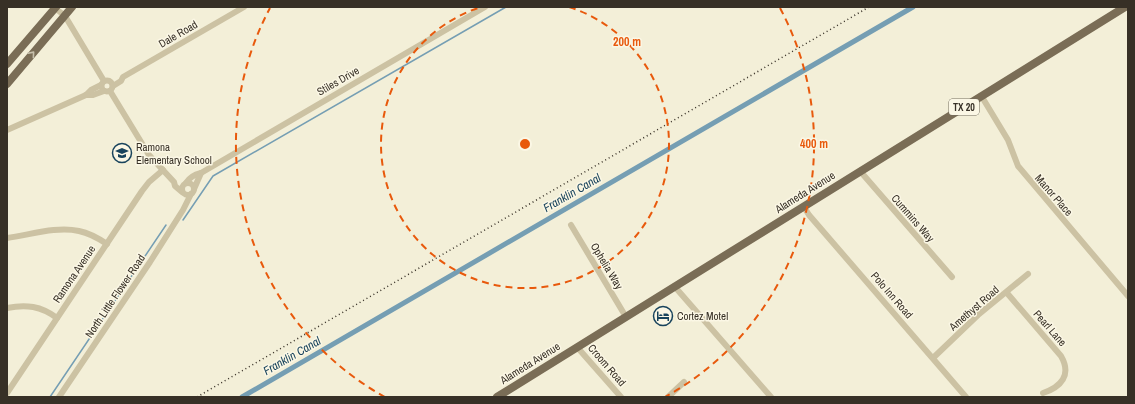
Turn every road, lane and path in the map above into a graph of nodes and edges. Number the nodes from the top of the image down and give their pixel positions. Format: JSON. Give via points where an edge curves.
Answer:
{"nodes":[{"id":1,"x":72,"y":7,"type":"edge"},
{"id":2,"x":244,"y":7,"type":"edge"},
{"id":3,"x":485,"y":7,"type":"edge"},
{"id":4,"x":1125,"y":7,"type":"edge"},
{"id":5,"x":56,"y":8,"type":"edge"},
{"id":6,"x":65,"y":16,"type":"junction"},
{"id":7,"x":7,"y":64,"type":"edge"},
{"id":8,"x":7,"y":84,"type":"edge"},
{"id":9,"x":107,"y":86,"type":"junction"},
{"id":10,"x":982,"y":96,"type":"junction"},
{"id":11,"x":7,"y":130,"type":"edge"},
{"id":12,"x":163,"y":170,"type":"junction"},
{"id":13,"x":860,"y":171,"type":"junction"},
{"id":14,"x":201,"y":173,"type":"junction"},
{"id":15,"x":174,"y":182,"type":"junction"},
{"id":16,"x":185,"y":184,"type":"junction"},
{"id":17,"x":182,"y":192,"type":"junction"},
{"id":18,"x":193,"y":192,"type":"junction"},
{"id":19,"x":186,"y":205,"type":"junction"},
{"id":20,"x":804,"y":207,"type":"junction"},
{"id":21,"x":570,"y":225,"type":"dead end"},
{"id":22,"x":7,"y":238,"type":"edge"},
{"id":23,"x":107,"y":244,"type":"junction"},
{"id":24,"x":1028,"y":274,"type":"dead end"},
{"id":25,"x":952,"y":277,"type":"dead end"},
{"id":26,"x":675,"y":288,"type":"junction"},
{"id":27,"x":1007,"y":293,"type":"junction"},
{"id":28,"x":1128,"y":296,"type":"edge"},
{"id":29,"x":7,"y":308,"type":"edge"},
{"id":30,"x":626,"y":317,"type":"junction"},
{"id":31,"x":57,"y":318,"type":"junction"},
{"id":32,"x":577,"y":347,"type":"junction"},
{"id":33,"x":933,"y":358,"type":"junction"},
{"id":34,"x":684,"y":382,"type":"dead end"},
{"id":35,"x":7,"y":393,"type":"edge"},
{"id":36,"x":1043,"y":393,"type":"dead end"},
{"id":37,"x":59,"y":397,"type":"edge"},
{"id":38,"x":497,"y":397,"type":"edge"},
{"id":39,"x":621,"y":397,"type":"edge"},
{"id":40,"x":668,"y":397,"type":"edge"},
{"id":41,"x":771,"y":397,"type":"edge"},
{"id":42,"x":966,"y":397,"type":"edge"}],
"edges":[{"from":1,"to":6,"type":"main road"},
{"from":2,"to":9,"type":"street","name":"Dale Road"},
{"from":3,"to":14,"type":"street","name":"Stiles Drive"},
{"from":4,"to":10,"type":"main road","name":"Alameda Avenue","number":"TX 20"},
{"from":5,"to":6,"type":"street"},
{"from":5,"to":7,"type":"main road"},
{"from":8,"to":6,"type":"main road","one_way":true},
{"from":6,"to":9,"type":"street"},
{"from":9,"to":11,"type":"street","name":"Dale Road","via":[[91,90],[86,95]]},
{"from":9,"to":12,"type":"street","via":[[149,155]]},
{"from":10,"to":13,"type":"main road","name":"Alameda Avenue","number":"TX 20"},
{"from":10,"to":28,"type":"street","name":"Manor Place","via":[[1008,140],[1018,166]]},
{"from":12,"to":15,"type":"street"},
{"from":12,"to":23,"type":"street","name":"Ramona Avenue","via":[[142,191]]},
{"from":13,"to":20,"type":"main road","name":"Alameda Avenue","number":"TX 20"},
{"from":13,"to":25,"type":"street","name":"Cummins Way"},
{"from":14,"to":16,"type":"street","name":"Stiles Drive","via":[[191,177]]},
{"from":14,"to":18,"type":"street"},
{"from":15,"to":16,"type":"street"},
{"from":15,"to":17,"type":"street"},
{"from":16,"to":17,"type":"street"},
{"from":16,"to":18,"type":"street","via":[[191,183]]},
{"from":17,"to":18,"type":"street","via":[[187,195]]},
{"from":17,"to":19,"type":"street"},
{"from":18,"to":19,"type":"street","name":"North Little Flower Road"},
{"from":19,"to":37,"type":"street","name":"North Little Flower Road"},
{"from":20,"to":26,"type":"main road","name":"Alameda Avenue","number":"TX 20"},
{"from":20,"to":33,"type":"street","name":"Polo Inn Road"},
{"from":21,"to":30,"type":"street","name":"Ophelia Way"},
{"from":22,"to":23,"type":"street","via":[[69,230],[88,233]]},
{"from":23,"to":31,"type":"street","name":"Ramona Avenue"},
{"from":24,"to":27,"type":"street","name":"Amethyst Road"},
{"from":26,"to":30,"type":"main road","name":"Alameda Avenue","number":"TX 20"},
{"from":26,"to":41,"type":"street"},
{"from":27,"to":33,"type":"street","name":"Amethyst Road","via":[[978,315]]},
{"from":27,"to":36,"type":"street","name":"Pearl Lane","via":[[1065,363],[1061,382],[1053,390]]},
{"from":29,"to":31,"type":"street","via":[[35,307]]},
{"from":30,"to":32,"type":"main road","name":"Alameda Avenue","number":"TX 20"},
{"from":31,"to":35,"type":"street","name":"Ramona Avenue"},
{"from":32,"to":38,"type":"main road","name":"Alameda Avenue","number":"TX 20"},
{"from":32,"to":39,"type":"street","name":"Croom Road"},
{"from":33,"to":42,"type":"street","name":"Polo Inn Road"},
{"from":34,"to":40,"type":"street"}]}
